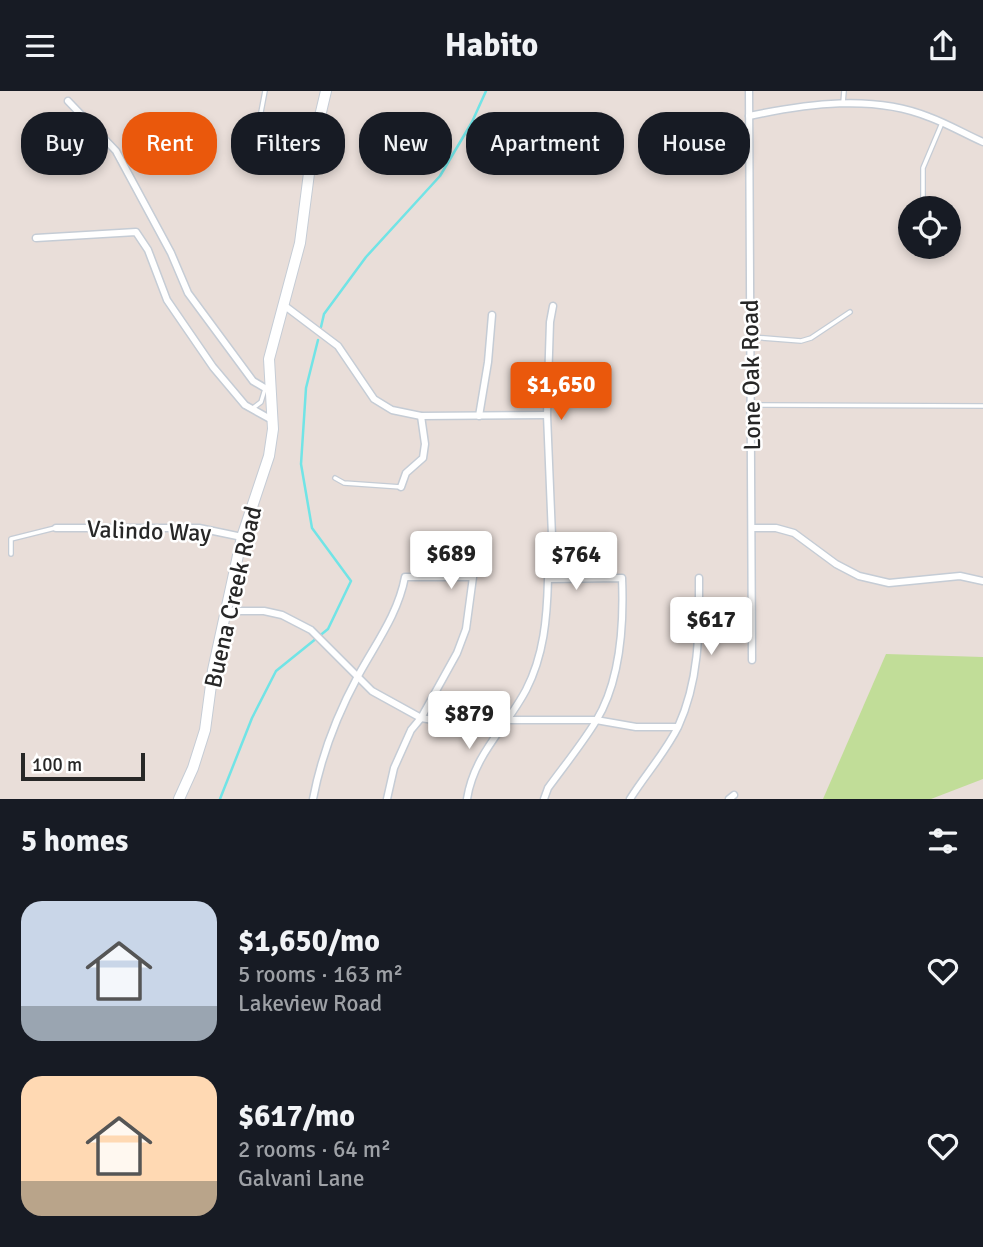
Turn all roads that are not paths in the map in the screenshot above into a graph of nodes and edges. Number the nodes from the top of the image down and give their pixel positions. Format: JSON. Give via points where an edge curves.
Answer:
{"nodes":[{"id":1,"x":265,"y":91,"type":"edge"},
{"id":2,"x":326,"y":91,"type":"edge"},
{"id":3,"x":749,"y":91,"type":"edge"},
{"id":4,"x":844,"y":91,"type":"edge"},
{"id":5,"x":68,"y":101,"type":"dead end"},
{"id":6,"x":843,"y":103,"type":"junction"},
{"id":7,"x":261,"y":112,"type":"edge"},
{"id":8,"x":748,"y":112,"type":"edge"},
{"id":9,"x":750,"y":115,"type":"edge"},
{"id":10,"x":943,"y":123,"type":"junction"},
{"id":11,"x":983,"y":142,"type":"edge"},
{"id":12,"x":749,"y":175,"type":"edge"},
{"id":13,"x":923,"y":196,"type":"edge"},
{"id":14,"x":36,"y":238,"type":"dead end"},
{"id":15,"x":285,"y":306,"type":"junction"},
{"id":16,"x":553,"y":306,"type":"dead end"},
{"id":17,"x":850,"y":312,"type":"dead end"},
{"id":18,"x":492,"y":315,"type":"dead end"},
{"id":19,"x":751,"y":337,"type":"junction"},
{"id":20,"x":267,"y":390,"type":"junction"},
{"id":21,"x":751,"y":405,"type":"junction"},
{"id":22,"x":983,"y":406,"type":"edge"},
{"id":23,"x":251,"y":409,"type":"junction"},
{"id":24,"x":547,"y":415,"type":"junction"},
{"id":25,"x":421,"y":416,"type":"junction"},
{"id":26,"x":480,"y":416,"type":"junction"},
{"id":27,"x":272,"y":420,"type":"junction"},
{"id":28,"x":335,"y":478,"type":"dead end"},
{"id":29,"x":401,"y":487,"type":"joint"},
{"id":30,"x":56,"y":528,"type":"joint"},
{"id":31,"x":752,"y":528,"type":"junction"},
{"id":32,"x":552,"y":536,"type":"dead end"},
{"id":33,"x":242,"y":537,"type":"junction"},
{"id":34,"x":11,"y":554,"type":"dead end"},
{"id":35,"x":699,"y":578,"type":"dead end"},
{"id":36,"x":983,"y":581,"type":"edge"},
{"id":37,"x":226,"y":611,"type":"junction"},
{"id":38,"x":752,"y":660,"type":"dead end"},
{"id":39,"x":357,"y":678,"type":"junction"},
{"id":40,"x":421,"y":718,"type":"junction"},
{"id":41,"x":507,"y":720,"type":"junction"},
{"id":42,"x":597,"y":720,"type":"junction"},
{"id":43,"x":677,"y":727,"type":"junction"},
{"id":44,"x":179,"y":799,"type":"edge"},
{"id":45,"x":313,"y":799,"type":"edge"},
{"id":46,"x":387,"y":799,"type":"edge"},
{"id":47,"x":467,"y":799,"type":"edge"},
{"id":48,"x":544,"y":799,"type":"edge"},
{"id":49,"x":630,"y":799,"type":"edge"}],
"edges":[{"from":1,"to":7,"type":"lane"},
{"from":2,"to":15,"type":"main road","name":"Buena Creek Road"},
{"from":3,"to":8,"type":"street","name":"Lone Oak Road"},
{"from":4,"to":6,"type":"lane"},
{"from":5,"to":20,"type":"street","via":[[116,151],[188,293],[253,381]]},
{"from":6,"to":9,"type":"street"},
{"from":6,"to":10,"type":"street","via":[[907,110]]},
{"from":10,"to":11,"type":"street"},
{"from":10,"to":13,"type":"lane","via":[[923,168]]},
{"from":12,"to":19,"type":"street","name":"Lone Oak Road"},
{"from":14,"to":23,"type":"street","via":[[136,232],[167,300],[213,367]]},
{"from":15,"to":20,"type":"main road","name":"Buena Creek Road","via":[[269,359]]},
{"from":15,"to":25,"type":"street","via":[[338,346],[374,399],[392,411]]},
{"from":16,"to":24,"type":"street"},
{"from":17,"to":19,"type":"lane","via":[[801,341]]},
{"from":18,"to":26,"type":"street"},
{"from":19,"to":21,"type":"street","name":"Lone Oak Road"},
{"from":20,"to":23,"type":"lane"},
{"from":20,"to":27,"type":"main road","name":"Buena Creek Road"},
{"from":21,"to":22,"type":"lane"},
{"from":21,"to":31,"type":"street","name":"Lone Oak Road"},
{"from":23,"to":27,"type":"street"},
{"from":24,"to":26,"type":"street"},
{"from":24,"to":32,"type":"street"},
{"from":25,"to":26,"type":"street"},
{"from":25,"to":29,"type":"street","via":[[423,458],[407,473]]},
{"from":27,"to":33,"type":"main road","name":"Buena Creek Road","via":[[269,456]]},
{"from":28,"to":29,"type":"lane","via":[[344,483]]},
{"from":30,"to":33,"type":"street","name":"Valindo Way","via":[[199,528]]},
{"from":30,"to":34,"type":"lane","via":[[11,539]]},
{"from":31,"to":36,"type":"street","via":[[794,533],[836,564],[888,583],[960,576]]},
{"from":31,"to":38,"type":"street","name":"Lone Oak Road"},
{"from":33,"to":37,"type":"main road","name":"Buena Creek Road"},
{"from":35,"to":43,"type":"street","via":[[699,644],[692,689]]},
{"from":37,"to":39,"type":"street","via":[[282,615],[323,640]]},
{"from":37,"to":44,"type":"main road","name":"Buena Creek Road","via":[[205,730]]},
{"from":39,"to":40,"type":"street"},
{"from":39,"to":40,"type":"street","via":[[395,611],[405,577],[473,577],[466,629]]},
{"from":39,"to":45,"type":"street","via":[[330,741]]},
{"from":40,"to":41,"type":"street","via":[[463,725]]},
{"from":40,"to":46,"type":"street","via":[[394,768]]},
{"from":41,"to":42,"type":"street"},
{"from":41,"to":42,"type":"street","via":[[526,690],[542,650],[548,579],[622,578],[624,618],[611,688]]},
{"from":41,"to":47,"type":"street","via":[[486,746]]},
{"from":42,"to":43,"type":"street","via":[[636,727]]},
{"from":42,"to":48,"type":"street"},
{"from":43,"to":49,"type":"street"}]}
